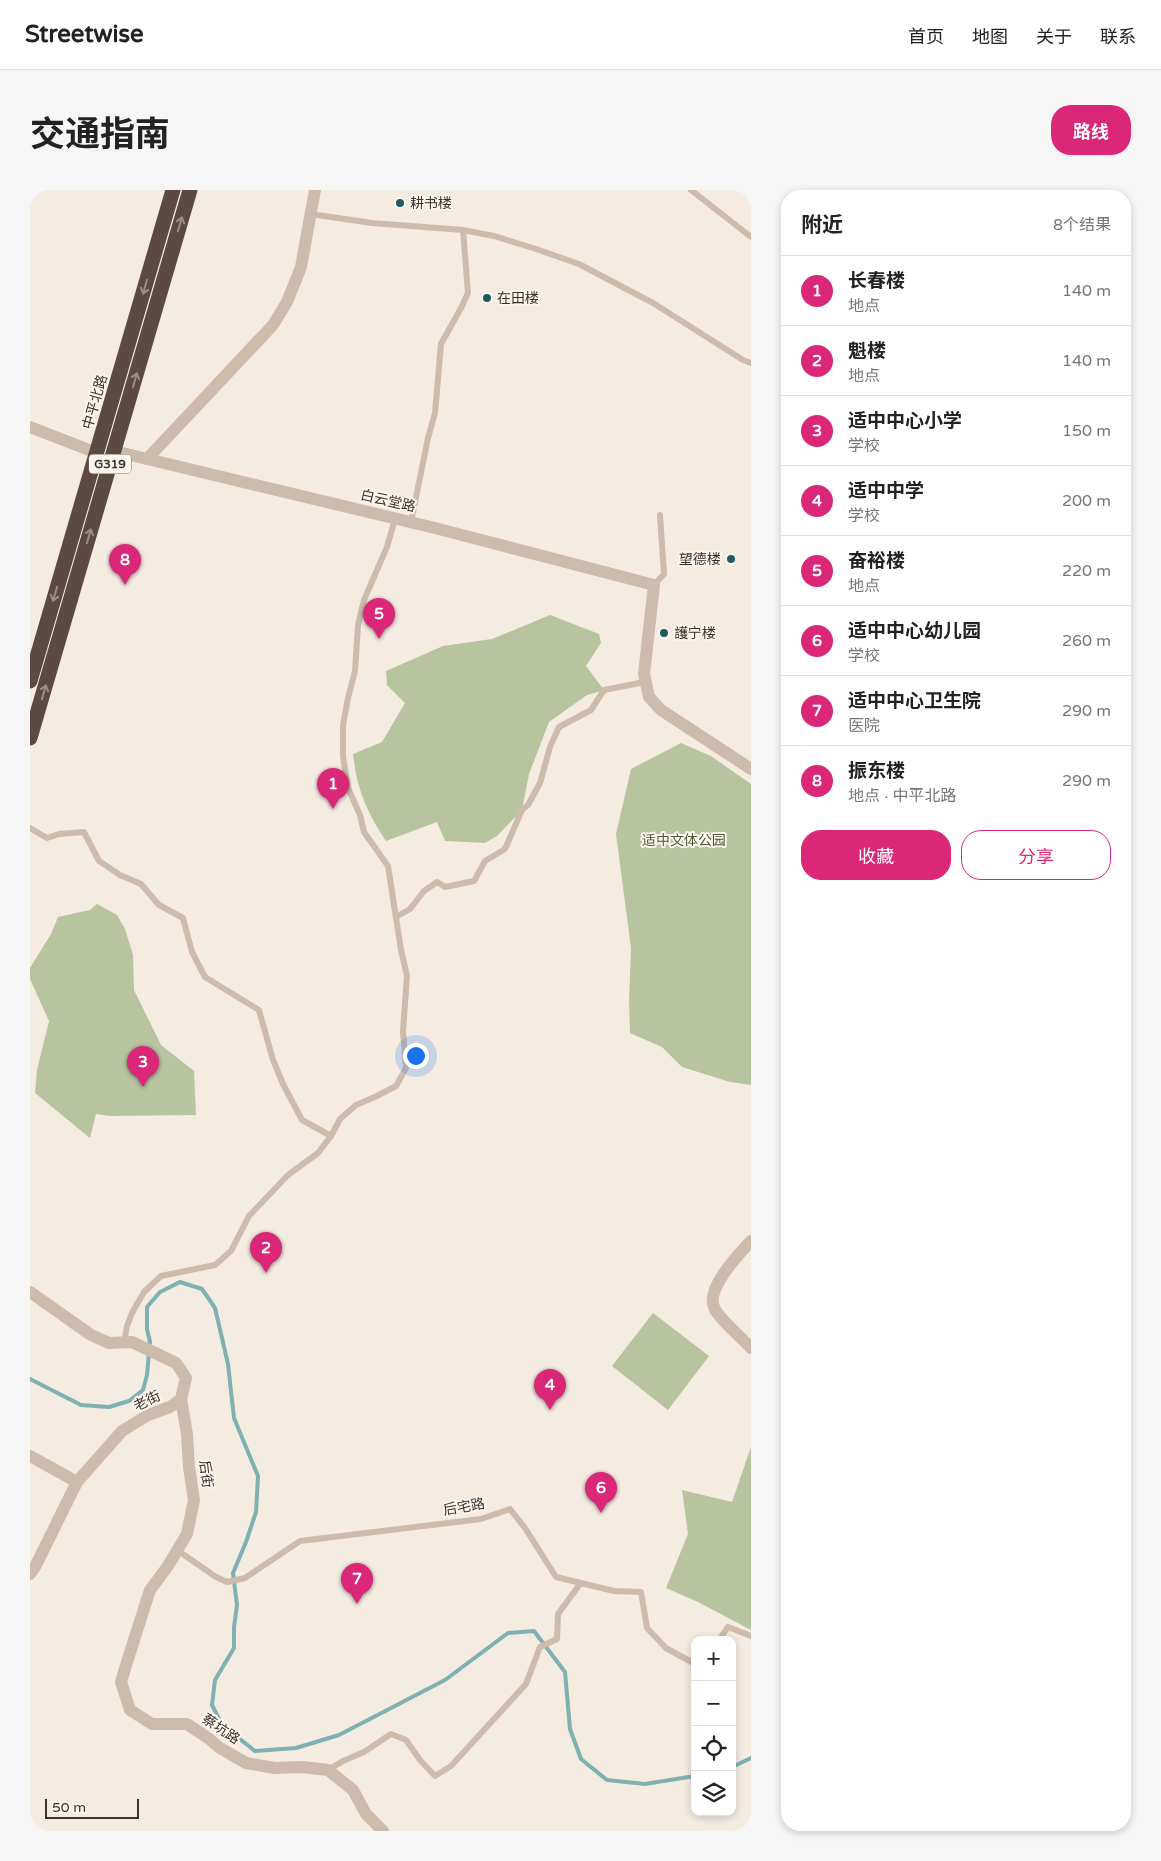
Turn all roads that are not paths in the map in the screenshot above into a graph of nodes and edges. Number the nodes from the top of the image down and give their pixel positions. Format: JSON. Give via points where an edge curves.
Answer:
{"nodes":[{"id":1,"x":173,"y":190,"type":"edge"},
{"id":2,"x":190,"y":190,"type":"edge"},
{"id":3,"x":315,"y":190,"type":"edge"},
{"id":4,"x":691,"y":190,"type":"edge"},
{"id":5,"x":310,"y":214,"type":"junction"},
{"id":6,"x":463,"y":230,"type":"junction"},
{"id":7,"x":751,"y":237,"type":"edge"},
{"id":8,"x":751,"y":363,"type":"edge"},
{"id":9,"x":30,"y":427,"type":"edge"},
{"id":10,"x":114,"y":451,"type":"junction"},
{"id":11,"x":97,"y":454,"type":"junction"},
{"id":12,"x":147,"y":459,"type":"junction"},
{"id":13,"x":660,"y":515,"type":"dead end"},
{"id":14,"x":395,"y":518,"type":"junction"},
{"id":15,"x":411,"y":522,"type":"junction"},
{"id":16,"x":654,"y":585,"type":"junction"},
{"id":17,"x":30,"y":681,"type":"edge"},
{"id":18,"x":645,"y":682,"type":"junction"},
{"id":19,"x":30,"y":738,"type":"edge"},
{"id":20,"x":751,"y":768,"type":"edge"},
{"id":21,"x":30,"y":828,"type":"edge"},
{"id":22,"x":396,"y":917,"type":"junction"},
{"id":23,"x":332,"y":1136,"type":"junction"},
{"id":24,"x":751,"y":1240,"type":"edge"},
{"id":25,"x":30,"y":1292,"type":"edge"},
{"id":26,"x":124,"y":1343,"type":"junction"},
{"id":27,"x":751,"y":1348,"type":"edge"},
{"id":28,"x":181,"y":1399,"type":"junction"},
{"id":29,"x":30,"y":1456,"type":"edge"},
{"id":30,"x":77,"y":1482,"type":"junction"},
{"id":31,"x":178,"y":1550,"type":"junction"},
{"id":32,"x":30,"y":1574,"type":"edge"},
{"id":33,"x":580,"y":1584,"type":"junction"},
{"id":34,"x":722,"y":1636,"type":"edge"},
{"id":35,"x":751,"y":1636,"type":"edge"},
{"id":36,"x":691,"y":1662,"type":"edge"},
{"id":37,"x":328,"y":1770,"type":"junction"},
{"id":38,"x":383,"y":1831,"type":"edge"}],
"edges":[{"from":1,"to":11,"type":"highway","name":"中平北路","number":"G319","one_way":true},
{"from":10,"to":2,"type":"highway","number":"G319","one_way":true},
{"from":3,"to":5,"type":"street"},
{"from":4,"to":7,"type":"lane"},
{"from":5,"to":6,"type":"lane","via":[[372,223]]},
{"from":5,"to":12,"type":"street","via":[[301,267],[287,302],[273,325]]},
{"from":6,"to":8,"type":"lane","via":[[579,264],[653,303]]},
{"from":6,"to":15,"type":"lane","via":[[468,293],[441,344],[435,413]]},
{"from":9,"to":11,"type":"street"},
{"from":10,"to":12,"type":"street","name":"白云堂路"},
{"from":19,"to":10,"type":"highway","number":"G319","one_way":true},
{"from":11,"to":17,"type":"highway","name":"中平北路","number":"G319","one_way":true},
{"from":12,"to":14,"type":"street","name":"白云堂路"},
{"from":13,"to":16,"type":"lane","via":[[664,574]]},
{"from":14,"to":15,"type":"street","name":"白云堂路"},
{"from":14,"to":22,"type":"lane","via":[[358,625],[355,671],[343,725],[343,756],[348,788],[364,832],[388,866]]},
{"from":15,"to":16,"type":"street","name":"白云堂路"},
{"from":16,"to":18,"type":"street"},
{"from":18,"to":20,"type":"street","via":[[656,707]]},
{"from":18,"to":22,"type":"lane","via":[[604,690],[591,710],[559,727],[540,782],[522,810],[506,849],[485,861],[474,881],[445,887],[437,882],[424,891],[410,909]]},
{"from":21,"to":23,"type":"lane","via":[[47,838],[84,832],[99,861],[141,884],[159,904],[183,918],[192,952],[205,977],[259,1010],[282,1084],[302,1120]]},
{"from":22,"to":23,"type":"lane","via":[[407,976],[403,1031],[406,1068],[396,1086],[356,1104],[340,1119]]},
{"from":23,"to":26,"type":"lane","via":[[318,1153],[288,1176],[249,1216],[231,1251],[214,1265],[161,1276],[144,1292],[132,1313]]},
{"from":24,"to":27,"type":"street","via":[[721,1278],[712,1301],[716,1311]]},
{"from":25,"to":26,"type":"street","name":"老街","via":[[91,1335],[109,1343]]},
{"from":26,"to":28,"type":"street","name":"老街","via":[[132,1342],[176,1363],[186,1378]]},
{"from":28,"to":30,"type":"street","name":"老街","via":[[122,1431]]},
{"from":28,"to":31,"type":"street","name":"后街","via":[[194,1500],[187,1534]]},
{"from":29,"to":30,"type":"street"},
{"from":30,"to":32,"type":"street","name":"老街"},
{"from":31,"to":33,"type":"lane","name":"后宅路","via":[[226,1582],[245,1578],[300,1541],[481,1520],[510,1509],[556,1577]]},
{"from":31,"to":37,"type":"street","name":"蔡坑路","via":[[150,1590],[127,1662],[121,1682],[130,1710],[152,1724],[187,1724],[246,1763],[275,1768],[302,1766]]},
{"from":33,"to":36,"type":"lane","name":"后宅路","via":[[614,1591],[641,1592],[646,1628],[666,1648]]},
{"from":33,"to":37,"type":"lane","via":[[558,1614],[557,1639],[540,1647],[526,1684],[451,1766],[435,1776],[406,1740],[392,1734]]},
{"from":34,"to":35,"type":"lane","via":[[728,1627]]},
{"from":37,"to":38,"type":"street","name":"蔡坑路","via":[[353,1790],[366,1814]]}]}
